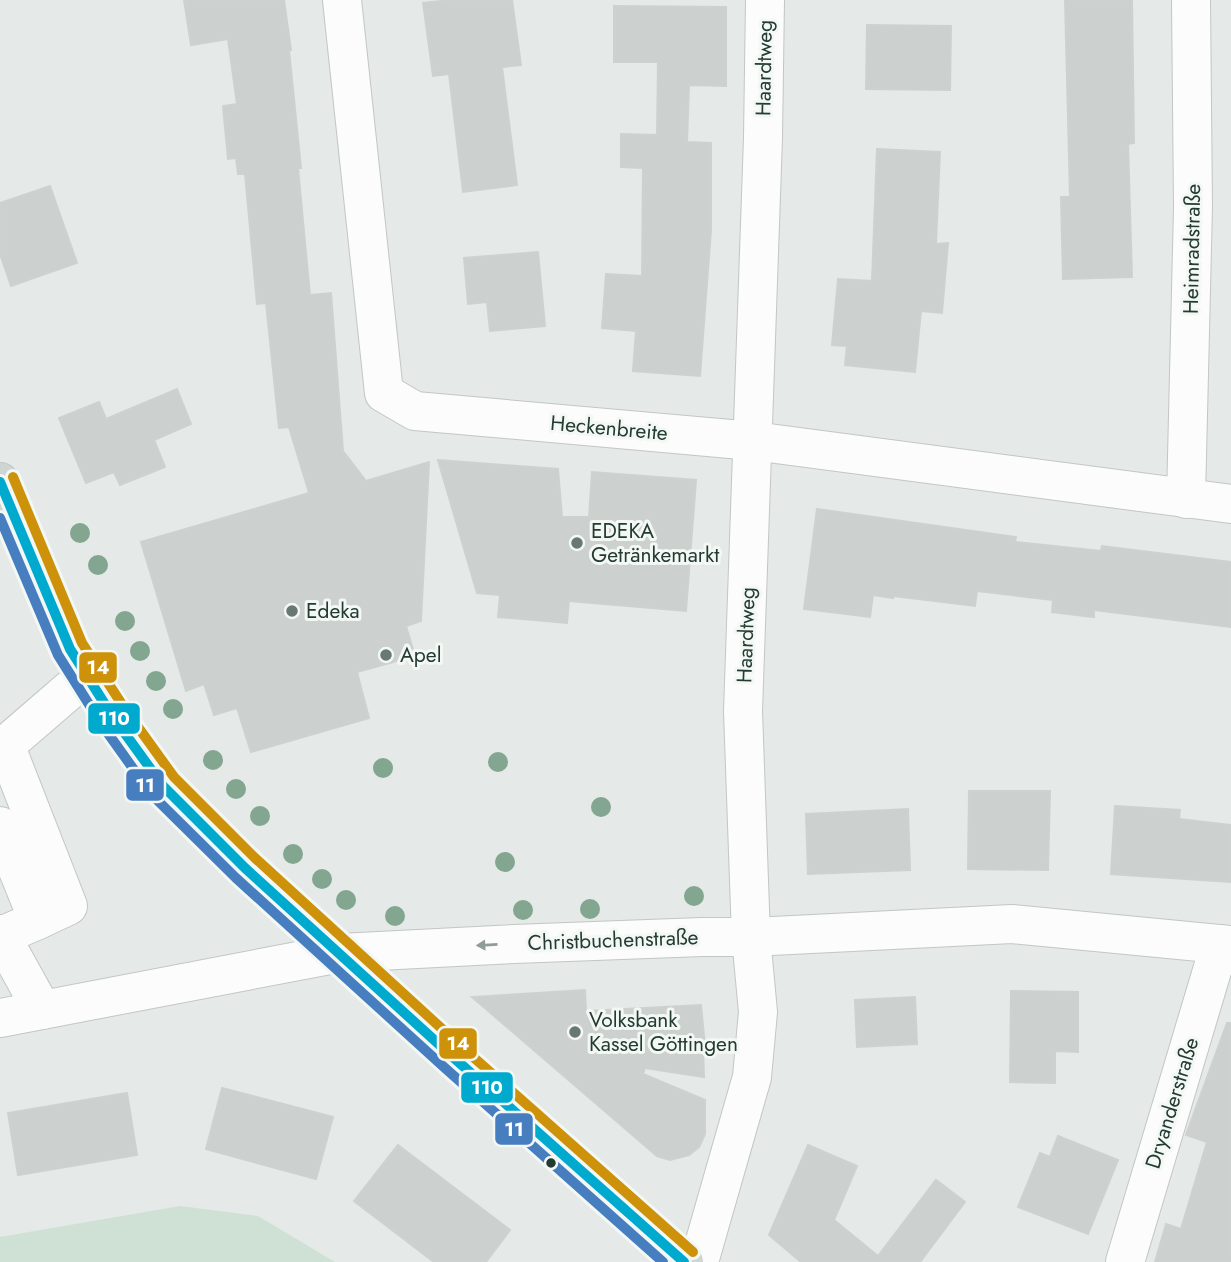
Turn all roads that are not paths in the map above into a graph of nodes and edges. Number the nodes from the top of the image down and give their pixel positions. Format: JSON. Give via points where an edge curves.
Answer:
{"nodes":[{"id":1,"x":341,"y":0,"type":"edge"},
{"id":2,"x":765,"y":0,"type":"edge"},
{"id":3,"x":1191,"y":0,"type":"edge"},
{"id":4,"x":753,"y":441,"type":"junction"},
{"id":5,"x":0,"y":482,"type":"edge"},
{"id":6,"x":1186,"y":499,"type":"junction"},
{"id":7,"x":1231,"y":503,"type":"edge"},
{"id":8,"x":87,"y":675,"type":"junction"},
{"id":9,"x":3,"y":749,"type":"edge"},
{"id":10,"x":0,"y":826,"type":"edge"},
{"id":11,"x":38,"y":920,"type":"junction"},
{"id":12,"x":0,"y":935,"type":"edge"},
{"id":13,"x":751,"y":937,"type":"junction"},
{"id":14,"x":1225,"y":944,"type":"edge"},
{"id":15,"x":340,"y":953,"type":"junction"},
{"id":16,"x":42,"y":1010,"type":"junction"},
{"id":17,"x":0,"y":1018,"type":"edge"},
{"id":18,"x":684,"y":1262,"type":"edge"},
{"id":19,"x":698,"y":1262,"type":"edge"},
{"id":20,"x":1125,"y":1262,"type":"edge"}],
"edges":[{"from":1,"to":4,"type":"street","name":"Heckenbreite","via":[[384,393],[415,411]]},
{"from":2,"to":4,"type":"street","name":"Haardtweg"},
{"from":3,"to":6,"type":"street","name":"Heimradstraße","via":[[1193,207]]},
{"from":4,"to":6,"type":"street","name":"Heckenbreite"},
{"from":4,"to":13,"type":"street","name":"Haardtweg","via":[[743,711]]},
{"from":5,"to":8,"type":"main road","via":[[70,649]]},
{"from":6,"to":7,"type":"street","name":"Heckenbreite"},
{"from":8,"to":9,"type":"street"},
{"from":8,"to":15,"type":"main road","via":[[163,786]]},
{"from":9,"to":11,"type":"street","via":[[68,906]]},
{"from":10,"to":11,"type":"street"},
{"from":11,"to":12,"type":"street"},
{"from":12,"to":16,"type":"street"},
{"from":13,"to":14,"type":"street","name":"Christbuchenstraße","via":[[1012,924]]},
{"from":13,"to":15,"type":"street","name":"Christbuchenstraße","one_way":true},
{"from":13,"to":19,"type":"street","name":"Haardtweg","via":[[758,1012],[752,1077]]},
{"from":14,"to":20,"type":"street","name":"Dryanderstraße"},
{"from":15,"to":16,"type":"street","name":"Christbuchenstraße"},
{"from":15,"to":18,"type":"main road"},
{"from":16,"to":17,"type":"street","name":"Christbuchenstraße"}]}
